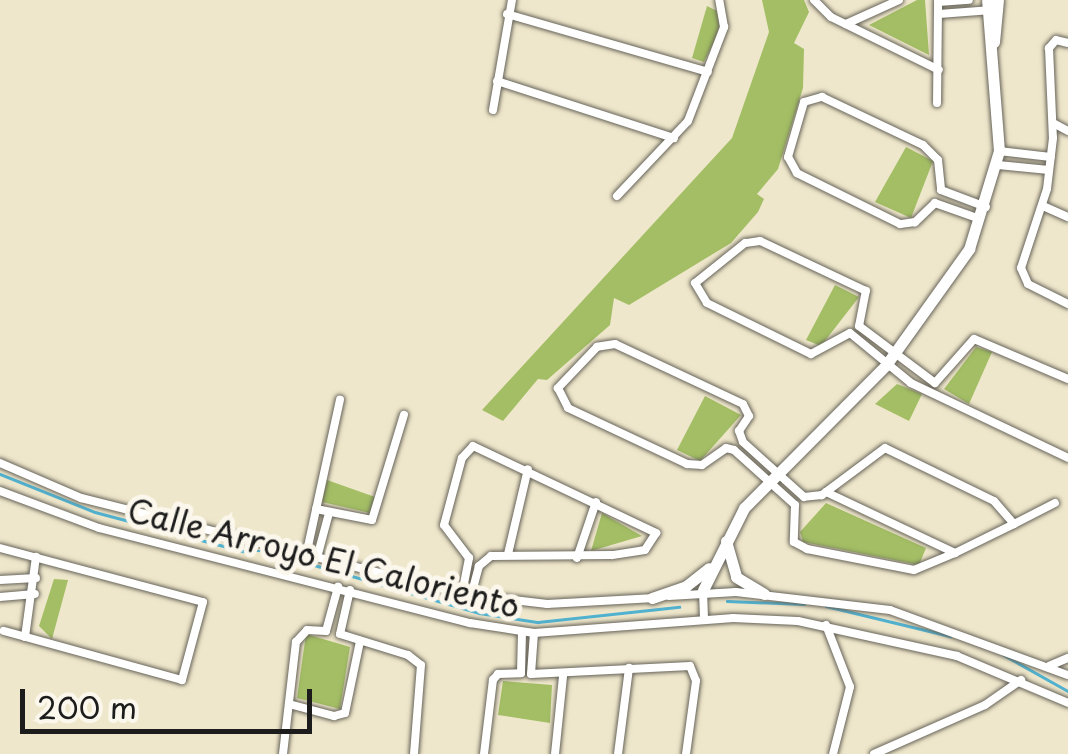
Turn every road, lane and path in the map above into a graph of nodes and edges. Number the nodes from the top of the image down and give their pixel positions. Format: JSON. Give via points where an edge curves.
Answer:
{"nodes":[{"id":1,"x":512,"y":0,"type":"edge"},
{"id":2,"x":719,"y":0,"type":"edge"},
{"id":3,"x":814,"y":0,"type":"edge"},
{"id":4,"x":900,"y":0,"type":"edge"},
{"id":5,"x":969,"y":0,"type":"edge"},
{"id":6,"x":938,"y":1,"type":"edge"},
{"id":7,"x":992,"y":5,"type":"edge"},
{"id":8,"x":507,"y":14,"type":"junction"},
{"id":9,"x":939,"y":14,"type":"junction"},
{"id":10,"x":846,"y":24,"type":"junction"},
{"id":11,"x":1068,"y":43,"type":"edge"},
{"id":12,"x":939,"y":70,"type":"junction"},
{"id":13,"x":708,"y":72,"type":"junction"},
{"id":14,"x":497,"y":81,"type":"junction"},
{"id":15,"x":937,"y":103,"type":"dead end"},
{"id":16,"x":493,"y":110,"type":"dead end"},
{"id":17,"x":1053,"y":124,"type":"junction"},
{"id":18,"x":1068,"y":130,"type":"edge"},
{"id":19,"x":674,"y":138,"type":"junction"},
{"id":20,"x":999,"y":151,"type":"junction"},
{"id":21,"x":1050,"y":157,"type":"junction"},
{"id":22,"x":998,"y":165,"type":"junction"},
{"id":23,"x":1049,"y":170,"type":"junction"},
{"id":24,"x":618,"y":196,"type":"dead end"},
{"id":25,"x":1043,"y":206,"type":"junction"},
{"id":26,"x":984,"y":214,"type":"junction"},
{"id":27,"x":1068,"y":217,"type":"edge"},
{"id":28,"x":1068,"y":304,"type":"edge"},
{"id":29,"x":890,"y":360,"type":"junction"},
{"id":30,"x":1068,"y":380,"type":"edge"},
{"id":31,"x":935,"y":383,"type":"junction"},
{"id":32,"x":933,"y":394,"type":"junction"},
{"id":33,"x":340,"y":400,"type":"dead end"},
{"id":34,"x":404,"y":415,"type":"dead end"},
{"id":35,"x":1068,"y":458,"type":"edge"},
{"id":36,"x":0,"y":463,"type":"edge"},
{"id":37,"x":528,"y":469,"type":"junction"},
{"id":38,"x":772,"y":476,"type":"junction"},
{"id":39,"x":0,"y":491,"type":"edge"},
{"id":40,"x":826,"y":492,"type":"junction"},
{"id":41,"x":596,"y":502,"type":"junction"},
{"id":42,"x":1055,"y":503,"type":"dead end"},
{"id":43,"x":316,"y":510,"type":"junction"},
{"id":44,"x":329,"y":513,"type":"junction"},
{"id":45,"x":1014,"y":524,"type":"junction"},
{"id":46,"x":726,"y":536,"type":"junction"},
{"id":47,"x":0,"y":548,"type":"edge"},
{"id":48,"x":307,"y":551,"type":"junction"},
{"id":49,"x":955,"y":553,"type":"junction"},
{"id":50,"x":318,"y":554,"type":"junction"},
{"id":51,"x":508,"y":554,"type":"junction"},
{"id":52,"x":36,"y":556,"type":"junction"},
{"id":53,"x":577,"y":558,"type":"junction"},
{"id":54,"x":712,"y":566,"type":"junction"},
{"id":55,"x":36,"y":578,"type":"junction"},
{"id":56,"x":0,"y":580,"type":"edge"},
{"id":57,"x":338,"y":587,"type":"junction"},
{"id":58,"x":350,"y":590,"type":"junction"},
{"id":59,"x":703,"y":590,"type":"junction"},
{"id":60,"x":35,"y":594,"type":"junction"},
{"id":61,"x":764,"y":594,"type":"junction"},
{"id":62,"x":466,"y":595,"type":"junction"},
{"id":63,"x":0,"y":598,"type":"edge"},
{"id":64,"x":652,"y":598,"type":"junction"},
{"id":65,"x":704,"y":620,"type":"junction"},
{"id":66,"x":826,"y":625,"type":"junction"},
{"id":67,"x":4,"y":631,"type":"dead end"},
{"id":68,"x":326,"y":631,"type":"junction"},
{"id":69,"x":522,"y":632,"type":"junction"},
{"id":70,"x":534,"y":633,"type":"junction"},
{"id":71,"x":340,"y":634,"type":"junction"},
{"id":72,"x":25,"y":636,"type":"junction"},
{"id":73,"x":360,"y":641,"type":"junction"},
{"id":74,"x":1068,"y":658,"type":"edge"},
{"id":75,"x":1049,"y":666,"type":"junction"},
{"id":76,"x":629,"y":668,"type":"junction"},
{"id":77,"x":521,"y":673,"type":"junction"},
{"id":78,"x":531,"y":674,"type":"junction"},
{"id":79,"x":563,"y":676,"type":"junction"},
{"id":80,"x":1068,"y":676,"type":"edge"},
{"id":81,"x":1021,"y":680,"type":"junction"},
{"id":82,"x":1068,"y":702,"type":"edge"},
{"id":83,"x":289,"y":704,"type":"junction"},
{"id":84,"x":283,"y":754,"type":"edge"},
{"id":85,"x":414,"y":754,"type":"edge"},
{"id":86,"x":484,"y":754,"type":"edge"},
{"id":87,"x":554,"y":754,"type":"edge"},
{"id":88,"x":618,"y":754,"type":"edge"},
{"id":89,"x":686,"y":754,"type":"edge"},
{"id":90,"x":833,"y":754,"type":"edge"},
{"id":91,"x":874,"y":754,"type":"edge"}],
"edges":[{"from":1,"to":8,"type":"street"},
{"from":2,"to":13,"type":"street","via":[[724,28]]},
{"from":3,"to":10,"type":"street"},
{"from":4,"to":10,"type":"street"},
{"from":5,"to":6,"type":"street"},
{"from":6,"to":9,"type":"street"},
{"from":7,"to":9,"type":"street"},
{"from":7,"to":20,"type":"street"},
{"from":8,"to":13,"type":"street"},
{"from":8,"to":14,"type":"street"},
{"from":9,"to":12,"type":"street"},
{"from":10,"to":12,"type":"street"},
{"from":11,"to":17,"type":"street","via":[[1056,40],[1050,48]]},
{"from":12,"to":15,"type":"street"},
{"from":13,"to":19,"type":"street"},
{"from":14,"to":16,"type":"street"},
{"from":14,"to":19,"type":"street"},
{"from":17,"to":18,"type":"street"},
{"from":17,"to":21,"type":"street"},
{"from":19,"to":24,"type":"street"},
{"from":20,"to":21,"type":"street"},
{"from":20,"to":22,"type":"street"},
{"from":21,"to":23,"type":"street"},
{"from":22,"to":23,"type":"street"},
{"from":22,"to":26,"type":"street"},
{"from":23,"to":25,"type":"street"},
{"from":25,"to":27,"type":"street"},
{"from":25,"to":28,"type":"street","via":[[1022,274]]},
{"from":26,"to":26,"type":"street","via":[[941,190],[938,160],[922,145],[822,96],[804,102],[788,157],[797,173],[900,224],[911,224],[935,203]]},
{"from":26,"to":29,"type":"street","via":[[950,281]]},
{"from":29,"to":29,"type":"street","via":[[857,322],[869,299],[866,291],[760,241],[746,243],[695,283],[707,303],[812,354],[850,333]]},
{"from":29,"to":31,"type":"street"},
{"from":29,"to":32,"type":"street"},
{"from":29,"to":38,"type":"street"},
{"from":30,"to":31,"type":"street","via":[[974,339]]},
{"from":31,"to":32,"type":"street"},
{"from":32,"to":35,"type":"street"},
{"from":33,"to":43,"type":"street"},
{"from":34,"to":44,"type":"street","via":[[372,520]]},
{"from":36,"to":48,"type":"street","name":"Calle Arroyo El Caloriento","via":[[80,498],[231,539]]},
{"from":37,"to":41,"type":"street"},
{"from":37,"to":51,"type":"street"},
{"from":37,"to":62,"type":"street","via":[[479,446],[462,458],[444,525],[468,558]]},
{"from":38,"to":38,"type":"street","via":[[740,436],[749,416],[743,404],[615,344],[597,347],[558,388],[568,408],[687,464],[707,463],[729,448]]},
{"from":38,"to":40,"type":"street","via":[[808,498]]},
{"from":38,"to":46,"type":"street"},
{"from":38,"to":49,"type":"street","via":[[798,509],[794,542],[914,570]]},
{"from":39,"to":57,"type":"street","name":"Calle Arroyo El Caloriento","via":[[99,528]]},
{"from":40,"to":45,"type":"street","via":[[885,448],[994,500]]},
{"from":40,"to":49,"type":"street"},
{"from":41,"to":53,"type":"street"},
{"from":41,"to":53,"type":"street","via":[[650,526],[656,537],[645,550]]},
{"from":42,"to":45,"type":"street"},
{"from":43,"to":44,"type":"street"},
{"from":43,"to":48,"type":"street"},
{"from":44,"to":50,"type":"street"},
{"from":45,"to":49,"type":"street"},
{"from":46,"to":54,"type":"street"},
{"from":46,"to":61,"type":"street","via":[[736,578]]},
{"from":47,"to":52,"type":"street"},
{"from":48,"to":50,"type":"street","name":"Calle Arroyo El Caloriento"},
{"from":50,"to":62,"type":"street","name":"Calle Arroyo El Caloriento"},
{"from":51,"to":53,"type":"street"},
{"from":51,"to":62,"type":"street","via":[[481,562]]},
{"from":52,"to":55,"type":"street"},
{"from":52,"to":72,"type":"street","via":[[203,602],[182,680]]},
{"from":54,"to":59,"type":"street"},
{"from":54,"to":64,"type":"street","via":[[686,586]]},
{"from":55,"to":56,"type":"street"},
{"from":55,"to":60,"type":"street"},
{"from":57,"to":58,"type":"street","name":"Calle Arroyo El Caloriento"},
{"from":57,"to":68,"type":"street"},
{"from":58,"to":69,"type":"street","name":"Calle Arroyo El Caloriento"},
{"from":58,"to":71,"type":"street"},
{"from":59,"to":61,"type":"street","name":"Calle Arroyo El Caloriento"},
{"from":59,"to":64,"type":"street","name":"Calle Arroyo El Caloriento"},
{"from":59,"to":65,"type":"street"},
{"from":60,"to":63,"type":"street"},
{"from":60,"to":72,"type":"street"},
{"from":61,"to":75,"type":"street","name":"Calle Arroyo El Caloriento","via":[[890,610]]},
{"from":62,"to":64,"type":"street","name":"Calle Arroyo El Caloriento","via":[[547,604]]},
{"from":65,"to":66,"type":"street","name":"Calle Arroyo El Caloriento"},
{"from":65,"to":70,"type":"street","name":"Calle Arroyo El Caloriento"},
{"from":66,"to":81,"type":"street","name":"Calle Arroyo El Caloriento","via":[[917,644]]},
{"from":66,"to":90,"type":"street","via":[[850,687]]},
{"from":67,"to":72,"type":"street"},
{"from":68,"to":71,"type":"street"},
{"from":68,"to":83,"type":"street","via":[[307,630],[296,642]]},
{"from":69,"to":70,"type":"street","name":"Calle Arroyo El Caloriento"},
{"from":69,"to":77,"type":"street"},
{"from":70,"to":78,"type":"street"},
{"from":71,"to":73,"type":"street"},
{"from":73,"to":83,"type":"street","via":[[345,712],[334,716]]},
{"from":73,"to":85,"type":"street","via":[[421,665]]},
{"from":74,"to":75,"type":"street"},
{"from":75,"to":80,"type":"street","name":"Calle Arroyo El Caloriento"},
{"from":76,"to":79,"type":"street"},
{"from":76,"to":88,"type":"street"},
{"from":76,"to":89,"type":"street","via":[[681,663],[694,670]]},
{"from":77,"to":78,"type":"street"},
{"from":77,"to":86,"type":"street","via":[[504,672],[493,680]]},
{"from":78,"to":79,"type":"street"},
{"from":79,"to":87,"type":"street"},
{"from":81,"to":82,"type":"street","name":"Calle Arroyo El Caloriento"},
{"from":81,"to":91,"type":"street","via":[[994,700]]},
{"from":83,"to":84,"type":"street"}]}
